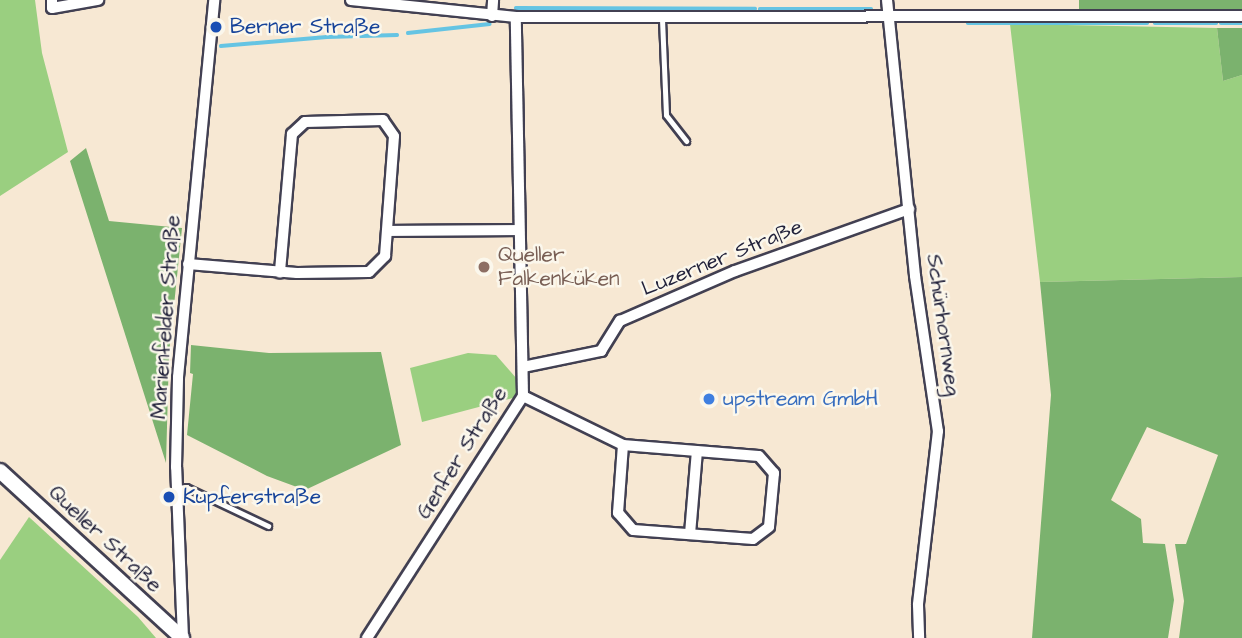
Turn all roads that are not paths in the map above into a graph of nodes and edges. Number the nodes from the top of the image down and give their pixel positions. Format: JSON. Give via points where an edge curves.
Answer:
{"nodes":[{"id":1,"x":98,"y":0,"type":"edge"},
{"id":2,"x":215,"y":0,"type":"edge"},
{"id":3,"x":351,"y":0,"type":"edge"},
{"id":4,"x":493,"y":0,"type":"edge"},
{"id":5,"x":887,"y":0,"type":"edge"},
{"id":6,"x":52,"y":4,"type":"edge"},
{"id":7,"x":492,"y":16,"type":"junction"},
{"id":8,"x":1242,"y":16,"type":"edge"},
{"id":9,"x":516,"y":17,"type":"junction"},
{"id":10,"x":890,"y":17,"type":"junction"},
{"id":11,"x":662,"y":19,"type":"junction"},
{"id":12,"x":686,"y":141,"type":"dead end"},
{"id":13,"x":909,"y":209,"type":"junction"},
{"id":14,"x":519,"y":230,"type":"junction"},
{"id":15,"x":387,"y":231,"type":"junction"},
{"id":16,"x":188,"y":264,"type":"junction"},
{"id":17,"x":280,"y":272,"type":"junction"},
{"id":18,"x":523,"y":367,"type":"junction"},
{"id":19,"x":523,"y":397,"type":"junction"},
{"id":20,"x":623,"y":444,"type":"junction"},
{"id":21,"x":697,"y":451,"type":"junction"},
{"id":22,"x":0,"y":471,"type":"edge"},
{"id":23,"x":177,"y":488,"type":"junction"},
{"id":24,"x":268,"y":526,"type":"dead end"},
{"id":25,"x":690,"y":534,"type":"junction"},
{"id":26,"x":182,"y":638,"type":"edge"},
{"id":27,"x":367,"y":638,"type":"edge"},
{"id":28,"x":919,"y":638,"type":"edge"}],
"edges":[{"from":1,"to":6,"type":"street"},
{"from":2,"to":16,"type":"street","name":"Marienfelder Straße"},
{"from":3,"to":7,"type":"street"},
{"from":4,"to":7,"type":"street"},
{"from":5,"to":10,"type":"street","name":"Schürhornweg"},
{"from":7,"to":9,"type":"street"},
{"from":8,"to":10,"type":"street"},
{"from":9,"to":11,"type":"street"},
{"from":9,"to":14,"type":"street","name":"Genfer Straße"},
{"from":10,"to":11,"type":"street"},
{"from":10,"to":13,"type":"street","name":"Schürhornweg"},
{"from":11,"to":12,"type":"lane","via":[[666,114]]},
{"from":13,"to":18,"type":"street","name":"Luzerner Straße","via":[[735,271],[620,321],[601,351]]},
{"from":13,"to":28,"type":"street","name":"Schürhornweg","via":[[938,451],[918,605]]},
{"from":14,"to":15,"type":"street"},
{"from":14,"to":18,"type":"street","name":"Genfer Straße"},
{"from":15,"to":17,"type":"street","via":[[385,256],[369,272]]},
{"from":15,"to":17,"type":"street","via":[[394,136],[383,120],[305,122],[292,134]]},
{"from":16,"to":17,"type":"street"},
{"from":16,"to":23,"type":"street","name":"Marienfelder Straße","via":[[177,407]]},
{"from":18,"to":19,"type":"street","name":"Genfer Straße"},
{"from":19,"to":20,"type":"street"},
{"from":19,"to":27,"type":"street","name":"Genfer Straße"},
{"from":20,"to":21,"type":"street"},
{"from":20,"to":25,"type":"street","via":[[618,513],[633,530]]},
{"from":21,"to":25,"type":"street"},
{"from":21,"to":25,"type":"street","via":[[759,456],[774,473],[773,486],[769,527],[753,539]]},
{"from":22,"to":26,"type":"street","name":"Queller Straße"},
{"from":23,"to":24,"type":"lane","via":[[186,487]]},
{"from":23,"to":26,"type":"street","name":"Marienfelder Straße"}]}
